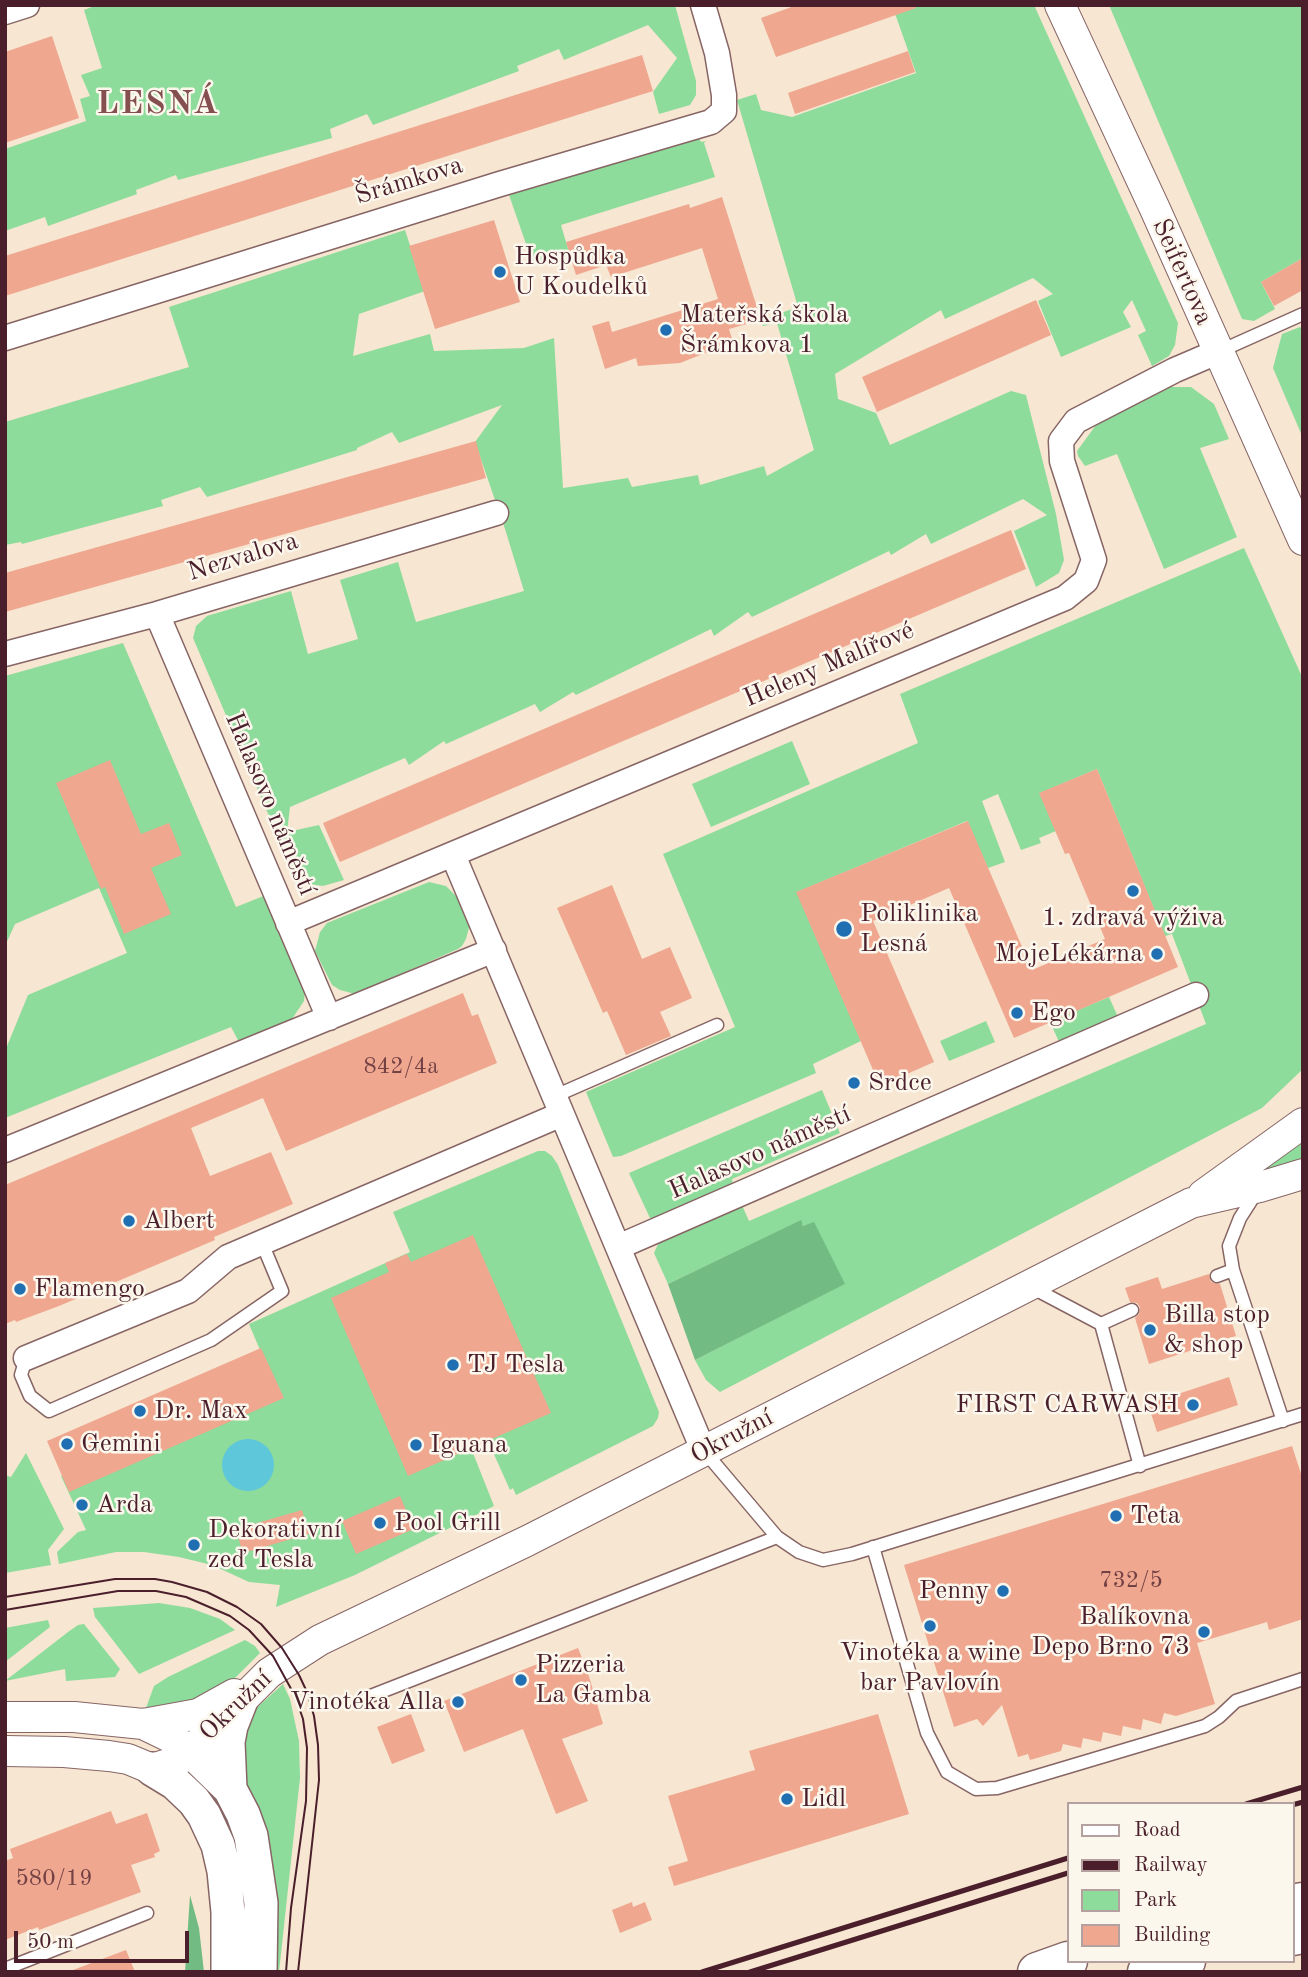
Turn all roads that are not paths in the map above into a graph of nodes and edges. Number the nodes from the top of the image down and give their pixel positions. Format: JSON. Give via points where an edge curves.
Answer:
{"nodes":[{"id":1,"x":27,"y":5,"type":"edge"},
{"id":2,"x":703,"y":5,"type":"edge"},
{"id":3,"x":1060,"y":5,"type":"edge"},
{"id":4,"x":5,"y":12,"type":"edge"},
{"id":5,"x":1303,"y":314,"type":"edge"},
{"id":6,"x":5,"y":338,"type":"edge"},
{"id":7,"x":1217,"y":352,"type":"junction"},
{"id":8,"x":496,"y":513,"type":"dead end"},
{"id":9,"x":1303,"y":540,"type":"edge"},
{"id":10,"x":157,"y":614,"type":"junction"},
{"id":11,"x":5,"y":654,"type":"edge"},
{"id":12,"x":453,"y":855,"type":"junction"},
{"id":13,"x":288,"y":923,"type":"junction"},
{"id":14,"x":494,"y":950,"type":"junction"},
{"id":15,"x":1196,"y":995,"type":"dead end"},
{"id":16,"x":329,"y":1018,"type":"junction"},
{"id":17,"x":717,"y":1025,"type":"dead end"},
{"id":18,"x":559,"y":1105,"type":"junction"},
{"id":19,"x":1303,"y":1123,"type":"edge"},
{"id":20,"x":5,"y":1150,"type":"edge"},
{"id":21,"x":1303,"y":1174,"type":"edge"},
{"id":22,"x":1259,"y":1187,"type":"junction"},
{"id":23,"x":1191,"y":1203,"type":"junction"},
{"id":24,"x":262,"y":1243,"type":"junction"},
{"id":25,"x":618,"y":1247,"type":"junction"},
{"id":26,"x":1233,"y":1270,"type":"junction"},
{"id":27,"x":1217,"y":1276,"type":"dead end"},
{"id":28,"x":1027,"y":1285,"type":"junction"},
{"id":29,"x":1132,"y":1310,"type":"dead end"},
{"id":30,"x":1101,"y":1324,"type":"junction"},
{"id":31,"x":26,"y":1358,"type":"joint"},
{"id":32,"x":1302,"y":1416,"type":"edge"},
{"id":33,"x":1283,"y":1421,"type":"junction"},
{"id":34,"x":704,"y":1452,"type":"junction"},
{"id":35,"x":1140,"y":1466,"type":"junction"},
{"id":36,"x":778,"y":1537,"type":"junction"},
{"id":37,"x":873,"y":1547,"type":"junction"},
{"id":38,"x":268,"y":1673,"type":"junction"},
{"id":39,"x":1303,"y":1679,"type":"edge"},
{"id":40,"x":368,"y":1697,"type":"dead end"},
{"id":41,"x":242,"y":1698,"type":"junction"},
{"id":42,"x":5,"y":1717,"type":"edge"},
{"id":43,"x":143,"y":1724,"type":"junction"},
{"id":44,"x":5,"y":1751,"type":"edge"},
{"id":45,"x":191,"y":1751,"type":"junction"},
{"id":46,"x":152,"y":1769,"type":"junction"},
{"id":47,"x":230,"y":1789,"type":"junction"},
{"id":48,"x":194,"y":1801,"type":"junction"},
{"id":49,"x":147,"y":1913,"type":"dead end"},
{"id":50,"x":1066,"y":1962,"type":"edge"},
{"id":51,"x":1179,"y":1963,"type":"edge"},
{"id":52,"x":5,"y":1969,"type":"edge"},
{"id":53,"x":228,"y":1972,"type":"edge"},
{"id":54,"x":260,"y":1972,"type":"edge"},
{"id":55,"x":1037,"y":1972,"type":"edge"},
{"id":56,"x":1147,"y":1972,"type":"edge"}],
"edges":[{"from":1,"to":4,"type":"street"},
{"from":2,"to":6,"type":"street","name":"Šrámkova","via":[[724,95],[724,111],[711,122]]},
{"from":3,"to":7,"type":"street","name":"Seifertova"},
{"from":5,"to":7,"type":"lane"},
{"from":7,"to":9,"type":"street","name":"Seifertova"},
{"from":7,"to":12,"type":"street","name":"Heleny Malířové","via":[[1076,421],[1061,441],[1062,461],[1094,560],[1086,581],[1065,598]]},
{"from":8,"to":10,"type":"street","name":"Nezvalova"},
{"from":10,"to":11,"type":"street","name":"Nezvalova"},
{"from":10,"to":13,"type":"street","name":"Halasovo náměstí"},
{"from":12,"to":13,"type":"street","name":"Heleny Malířové"},
{"from":12,"to":14,"type":"street"},
{"from":13,"to":16,"type":"street","name":"Halasovo náměstí"},
{"from":14,"to":16,"type":"street"},
{"from":14,"to":18,"type":"street"},
{"from":15,"to":25,"type":"street","name":"Halasovo náměstí"},
{"from":16,"to":20,"type":"street"},
{"from":17,"to":18,"type":"lane"},
{"from":18,"to":24,"type":"street"},
{"from":18,"to":25,"type":"street"},
{"from":19,"to":23,"type":"street"},
{"from":21,"to":22,"type":"street","name":"Okružní"},
{"from":22,"to":23,"type":"street","name":"Okružní"},
{"from":22,"to":26,"type":"lane","via":[[1229,1246]]},
{"from":23,"to":28,"type":"street","name":"Okružní"},
{"from":24,"to":31,"type":"street","via":[[228,1257],[188,1291]]},
{"from":24,"to":31,"type":"lane","via":[[282,1291],[211,1340],[49,1411],[30,1396],[21,1375]]},
{"from":25,"to":34,"type":"street"},
{"from":26,"to":27,"type":"lane"},
{"from":26,"to":33,"type":"lane"},
{"from":28,"to":30,"type":"lane"},
{"from":28,"to":34,"type":"street","name":"Okružní"},
{"from":29,"to":30,"type":"lane"},
{"from":30,"to":35,"type":"lane"},
{"from":32,"to":33,"type":"lane"},
{"from":33,"to":35,"type":"lane"},
{"from":34,"to":36,"type":"lane"},
{"from":34,"to":38,"type":"street","name":"Okružní","via":[[373,1613],[308,1646]]},
{"from":35,"to":37,"type":"lane"},
{"from":36,"to":37,"type":"lane","via":[[799,1552],[823,1560]]},
{"from":36,"to":40,"type":"lane"},
{"from":37,"to":39,"type":"lane","via":[[927,1733],[947,1772],[976,1789],[997,1788],[1205,1726],[1236,1702]]},
{"from":38,"to":41,"type":"street","name":"Okružní"},
{"from":38,"to":43,"type":"street","via":[[198,1714]]},
{"from":41,"to":45,"type":"street","name":"Okružní"},
{"from":41,"to":47,"type":"main road","via":[[228,1742]]},
{"from":42,"to":43,"type":"street","name":"Okružní","via":[[84,1717]]},
{"from":43,"to":45,"type":"street","name":"Okružní"},
{"from":44,"to":46,"type":"street","via":[[109,1756]]},
{"from":45,"to":46,"type":"street","name":"Okružní"},
{"from":45,"to":47,"type":"main road"},
{"from":45,"to":48,"type":"main road"},
{"from":46,"to":48,"type":"main road"},
{"from":47,"to":54,"type":"main road","via":[[243,1814],[255,1859],[261,1903]]},
{"from":48,"to":53,"type":"main road","via":[[212,1830],[224,1871]]},
{"from":49,"to":52,"type":"lane"},
{"from":50,"to":55,"type":"highway"},
{"from":51,"to":56,"type":"highway"}]}
